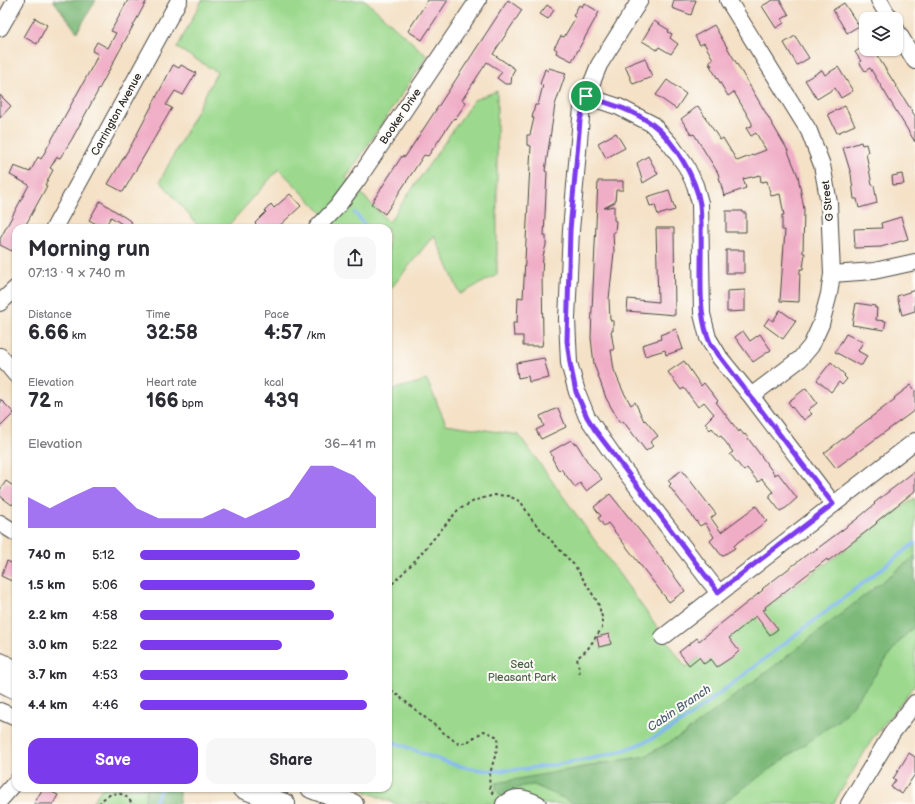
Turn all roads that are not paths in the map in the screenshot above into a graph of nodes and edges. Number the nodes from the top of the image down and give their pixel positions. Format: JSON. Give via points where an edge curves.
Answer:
{"nodes":[{"id":1,"x":16,"y":0,"type":"edge"},
{"id":2,"x":179,"y":0,"type":"edge"},
{"id":3,"x":478,"y":0,"type":"edge"},
{"id":4,"x":640,"y":0,"type":"edge"},
{"id":5,"x":728,"y":0,"type":"edge"},
{"id":6,"x":879,"y":0,"type":"edge"},
{"id":7,"x":886,"y":12,"type":"edge"},
{"id":8,"x":0,"y":28,"type":"edge"},
{"id":9,"x":903,"y":41,"type":"edge"},
{"id":10,"x":915,"y":61,"type":"edge"},
{"id":11,"x":586,"y":96,"type":"junction"},
{"id":12,"x":56,"y":224,"type":"edge"},
{"id":13,"x":321,"y":224,"type":"edge"},
{"id":14,"x":915,"y":262,"type":"edge"},
{"id":15,"x":832,"y":274,"type":"junction"},
{"id":16,"x":12,"y":292,"type":"edge"},
{"id":17,"x":0,"y":304,"type":"edge"},
{"id":18,"x":0,"y":356,"type":"edge"},
{"id":19,"x":12,"y":370,"type":"edge"},
{"id":20,"x":751,"y":396,"type":"junction"},
{"id":21,"x":915,"y":441,"type":"edge"},
{"id":22,"x":833,"y":504,"type":"junction"},
{"id":23,"x":0,"y":523,"type":"edge"},
{"id":24,"x":12,"y":530,"type":"edge"},
{"id":25,"x":718,"y":592,"type":"junction"},
{"id":26,"x":663,"y":637,"type":"dead end"},
{"id":27,"x":0,"y":663,"type":"edge"},
{"id":28,"x":12,"y":669,"type":"edge"},
{"id":29,"x":0,"y":681,"type":"edge"},
{"id":30,"x":12,"y":687,"type":"edge"},
{"id":31,"x":0,"y":689,"type":"edge"},
{"id":32,"x":12,"y":695,"type":"edge"},
{"id":33,"x":915,"y":703,"type":"edge"},
{"id":34,"x":0,"y":711,"type":"edge"},
{"id":35,"x":12,"y":716,"type":"edge"},
{"id":36,"x":12,"y":786,"type":"edge"},
{"id":37,"x":253,"y":792,"type":"edge"},
{"id":38,"x":322,"y":792,"type":"edge"},
{"id":39,"x":0,"y":800,"type":"edge"},
{"id":40,"x":285,"y":804,"type":"edge"},
{"id":41,"x":353,"y":804,"type":"edge"},
{"id":42,"x":504,"y":804,"type":"edge"},
{"id":43,"x":538,"y":804,"type":"edge"},
{"id":44,"x":849,"y":804,"type":"edge"}],
"edges":[{"from":1,"to":8,"type":"street"},
{"from":2,"to":12,"type":"street","name":"Carrington Avenue"},
{"from":3,"to":13,"type":"street","name":"Booker Drive","via":[[338,208]]},
{"from":4,"to":11,"type":"street","via":[[600,65]]},
{"from":5,"to":15,"type":"street","name":"G Street","via":[[792,100],[817,150],[827,186]]},
{"from":6,"to":7,"type":"street"},
{"from":9,"to":10,"type":"street"},
{"from":11,"to":20,"type":"street","via":[[619,107],[652,124],[686,166],[700,203],[704,326],[713,349]]},
{"from":11,"to":25,"type":"street","via":[[580,121],[570,230],[567,341],[573,380],[580,403],[595,430]]},
{"from":14,"to":15,"type":"street","via":[[874,272]]},
{"from":15,"to":20,"type":"street","name":"G Street","via":[[826,309],[811,346],[796,362]]},
{"from":16,"to":17,"type":"street"},
{"from":18,"to":19,"type":"street"},
{"from":20,"to":22,"type":"street"},
{"from":21,"to":22,"type":"street"},
{"from":22,"to":25,"type":"street"},
{"from":23,"to":24,"type":"street"},
{"from":25,"to":26,"type":"street"},
{"from":27,"to":28,"type":"main road"},
{"from":29,"to":30,"type":"main road"},
{"from":31,"to":32,"type":"main road"},
{"from":33,"to":44,"type":"street","via":[[892,733]]},
{"from":34,"to":35,"type":"street"},
{"from":36,"to":39,"type":"street"},
{"from":37,"to":40,"type":"main road"},
{"from":38,"to":41,"type":"main road"},
{"from":42,"to":43,"type":"street","via":[[520,797]]}]}
